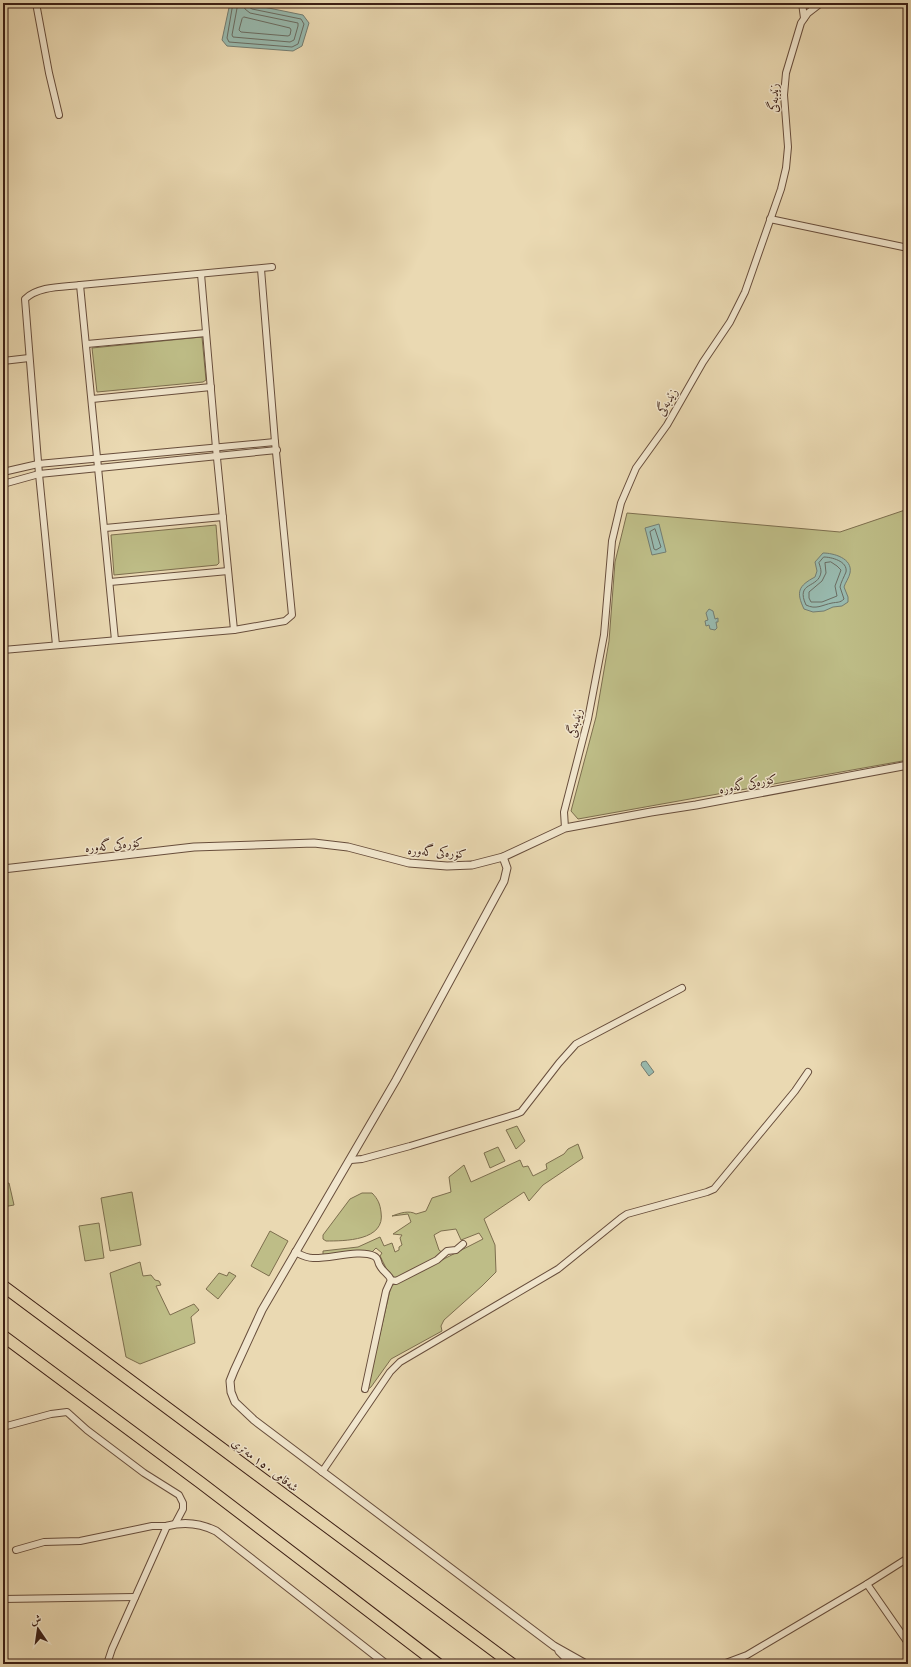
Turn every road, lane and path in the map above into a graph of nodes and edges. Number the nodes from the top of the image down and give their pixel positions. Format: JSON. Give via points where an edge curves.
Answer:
{"nodes":[{"id":1,"x":36,"y":3,"type":"edge"},
{"id":2,"x":802,"y":3,"type":"edge"},
{"id":3,"x":821,"y":3,"type":"edge"},
{"id":4,"x":804,"y":18,"type":"junction"},
{"id":5,"x":59,"y":115,"type":"dead end"},
{"id":6,"x":770,"y":218,"type":"junction"},
{"id":7,"x":908,"y":248,"type":"edge"},
{"id":8,"x":272,"y":267,"type":"dead end"},
{"id":9,"x":261,"y":269,"type":"junction"},
{"id":10,"x":201,"y":274,"type":"junction"},
{"id":11,"x":80,"y":284,"type":"junction"},
{"id":12,"x":206,"y":333,"type":"junction"},
{"id":13,"x":87,"y":344,"type":"junction"},
{"id":14,"x":29,"y":358,"type":"junction"},
{"id":15,"x":3,"y":361,"type":"edge"},
{"id":16,"x":211,"y":387,"type":"junction"},
{"id":17,"x":92,"y":398,"type":"junction"},
{"id":18,"x":275,"y":442,"type":"junction"},
{"id":19,"x":216,"y":448,"type":"junction"},
{"id":20,"x":277,"y":450,"type":"junction"},
{"id":21,"x":217,"y":456,"type":"junction"},
{"id":22,"x":98,"y":458,"type":"junction"},
{"id":23,"x":38,"y":464,"type":"junction"},
{"id":24,"x":98,"y":467,"type":"junction"},
{"id":25,"x":3,"y":472,"type":"edge"},
{"id":26,"x":39,"y":474,"type":"junction"},
{"id":27,"x":3,"y":484,"type":"edge"},
{"id":28,"x":223,"y":517,"type":"junction"},
{"id":29,"x":105,"y":528,"type":"junction"},
{"id":30,"x":228,"y":571,"type":"junction"},
{"id":31,"x":110,"y":582,"type":"junction"},
{"id":32,"x":234,"y":630,"type":"junction"},
{"id":33,"x":115,"y":640,"type":"junction"},
{"id":34,"x":56,"y":646,"type":"junction"},
{"id":35,"x":3,"y":650,"type":"edge"},
{"id":36,"x":908,"y":765,"type":"edge"},
{"id":37,"x":565,"y":828,"type":"junction"},
{"id":38,"x":503,"y":857,"type":"junction"},
{"id":39,"x":3,"y":869,"type":"edge"},
{"id":40,"x":682,"y":988,"type":"dead end"},
{"id":41,"x":808,"y":1072,"type":"dead end"},
{"id":42,"x":351,"y":1160,"type":"junction"},
{"id":43,"x":462,"y":1244,"type":"dead end"},
{"id":44,"x":295,"y":1252,"type":"junction"},
{"id":45,"x":391,"y":1280,"type":"junction"},
{"id":46,"x":3,"y":1286,"type":"edge"},
{"id":47,"x":3,"y":1336,"type":"edge"},
{"id":48,"x":365,"y":1389,"type":"dead end"},
{"id":49,"x":3,"y":1427,"type":"edge"},
{"id":50,"x":322,"y":1472,"type":"junction"},
{"id":51,"x":176,"y":1524,"type":"junction"},
{"id":52,"x":167,"y":1526,"type":"junction"},
{"id":53,"x":16,"y":1550,"type":"dead end"},
{"id":54,"x":908,"y":1558,"type":"edge"},
{"id":55,"x":867,"y":1584,"type":"junction"},
{"id":56,"x":135,"y":1597,"type":"junction"},
{"id":57,"x":3,"y":1599,"type":"edge"},
{"id":58,"x":908,"y":1643,"type":"edge"},
{"id":59,"x":554,"y":1646,"type":"junction"},
{"id":60,"x":107,"y":1664,"type":"edge"},
{"id":61,"x":386,"y":1664,"type":"edge"},
{"id":62,"x":438,"y":1664,"type":"edge"},
{"id":63,"x":512,"y":1664,"type":"edge"},
{"id":64,"x":572,"y":1664,"type":"edge"},
{"id":65,"x":586,"y":1664,"type":"edge"},
{"id":66,"x":723,"y":1664,"type":"edge"}],
"edges":[{"from":1,"to":5,"type":"street"},
{"from":2,"to":4,"type":"street"},
{"from":3,"to":4,"type":"street","name":"زێدبەگی"},
{"from":4,"to":6,"type":"street","name":"زێدبەگی","via":[[785,80],[788,158],[784,179]]},
{"from":6,"to":7,"type":"street"},
{"from":6,"to":37,"type":"street","name":"زێدبەگی","via":[[749,281],[735,312],[667,425],[636,468],[621,503],[612,541],[604,635],[588,719],[564,812]]},
{"from":8,"to":9,"type":"street"},
{"from":9,"to":10,"type":"street"},
{"from":9,"to":18,"type":"street"},
{"from":10,"to":11,"type":"street"},
{"from":10,"to":12,"type":"street"},
{"from":11,"to":13,"type":"street"},
{"from":11,"to":14,"type":"street","via":[[30,294],[25,299]]},
{"from":12,"to":13,"type":"street"},
{"from":12,"to":16,"type":"street"},
{"from":13,"to":17,"type":"street"},
{"from":14,"to":15,"type":"street"},
{"from":14,"to":23,"type":"street"},
{"from":16,"to":17,"type":"street"},
{"from":16,"to":19,"type":"street"},
{"from":17,"to":22,"type":"street"},
{"from":18,"to":19,"type":"street"},
{"from":18,"to":20,"type":"street"},
{"from":19,"to":21,"type":"street"},
{"from":19,"to":22,"type":"street"},
{"from":20,"to":21,"type":"street"},
{"from":20,"to":32,"type":"street","via":[[292,615],[285,621]]},
{"from":21,"to":24,"type":"street"},
{"from":21,"to":28,"type":"street"},
{"from":22,"to":23,"type":"street"},
{"from":22,"to":24,"type":"street"},
{"from":23,"to":25,"type":"street"},
{"from":23,"to":26,"type":"street"},
{"from":24,"to":26,"type":"street"},
{"from":24,"to":29,"type":"street"},
{"from":26,"to":27,"type":"street"},
{"from":26,"to":34,"type":"street"},
{"from":28,"to":29,"type":"street"},
{"from":28,"to":30,"type":"street"},
{"from":29,"to":31,"type":"street"},
{"from":30,"to":31,"type":"street"},
{"from":30,"to":32,"type":"street"},
{"from":31,"to":33,"type":"street"},
{"from":32,"to":33,"type":"street"},
{"from":33,"to":34,"type":"street"},
{"from":34,"to":35,"type":"street"},
{"from":36,"to":37,"type":"street","name":"کۆرەکی گەورە"},
{"from":37,"to":38,"type":"street","name":"کۆرەکی گەورە"},
{"from":38,"to":39,"type":"street","name":"کۆرەکی گەورە","via":[[470,866],[434,865],[409,862],[330,844],[292,843],[194,847]]},
{"from":38,"to":42,"type":"street","via":[[507,868],[504,881]]},
{"from":40,"to":42,"type":"street","via":[[576,1044],[521,1112],[396,1150]]},
{"from":41,"to":50,"type":"street","via":[[714,1189],[627,1214],[558,1269],[400,1362],[390,1372]]},
{"from":42,"to":44,"type":"street"},
{"from":43,"to":45,"type":"street","via":[[456,1250],[447,1251],[438,1260],[396,1281]]},
{"from":44,"to":45,"type":"street","via":[[313,1258],[352,1254],[374,1256]]},
{"from":44,"to":50,"type":"street","via":[[259,1317],[234,1371],[230,1381],[231,1392],[235,1402],[242,1409]]},
{"from":45,"to":48,"type":"street","via":[[386,1291]]},
{"from":46,"to":63,"type":"highway","name":"شەقامی ١٥٠ مەتری"},
{"from":47,"to":62,"type":"highway"},
{"from":49,"to":51,"type":"street","via":[[67,1412],[144,1473],[179,1495],[183,1509]]},
{"from":50,"to":59,"type":"street"},
{"from":51,"to":52,"type":"street"},
{"from":51,"to":61,"type":"street","via":[[192,1523],[216,1532]]},
{"from":52,"to":53,"type":"street","via":[[152,1526],[80,1541],[44,1542]]},
{"from":52,"to":56,"type":"street"},
{"from":54,"to":55,"type":"street"},
{"from":55,"to":58,"type":"street"},
{"from":55,"to":66,"type":"street","via":[[747,1655]]},
{"from":56,"to":57,"type":"street"},
{"from":56,"to":60,"type":"street"},
{"from":59,"to":64,"type":"street"},
{"from":59,"to":65,"type":"street"}]}
